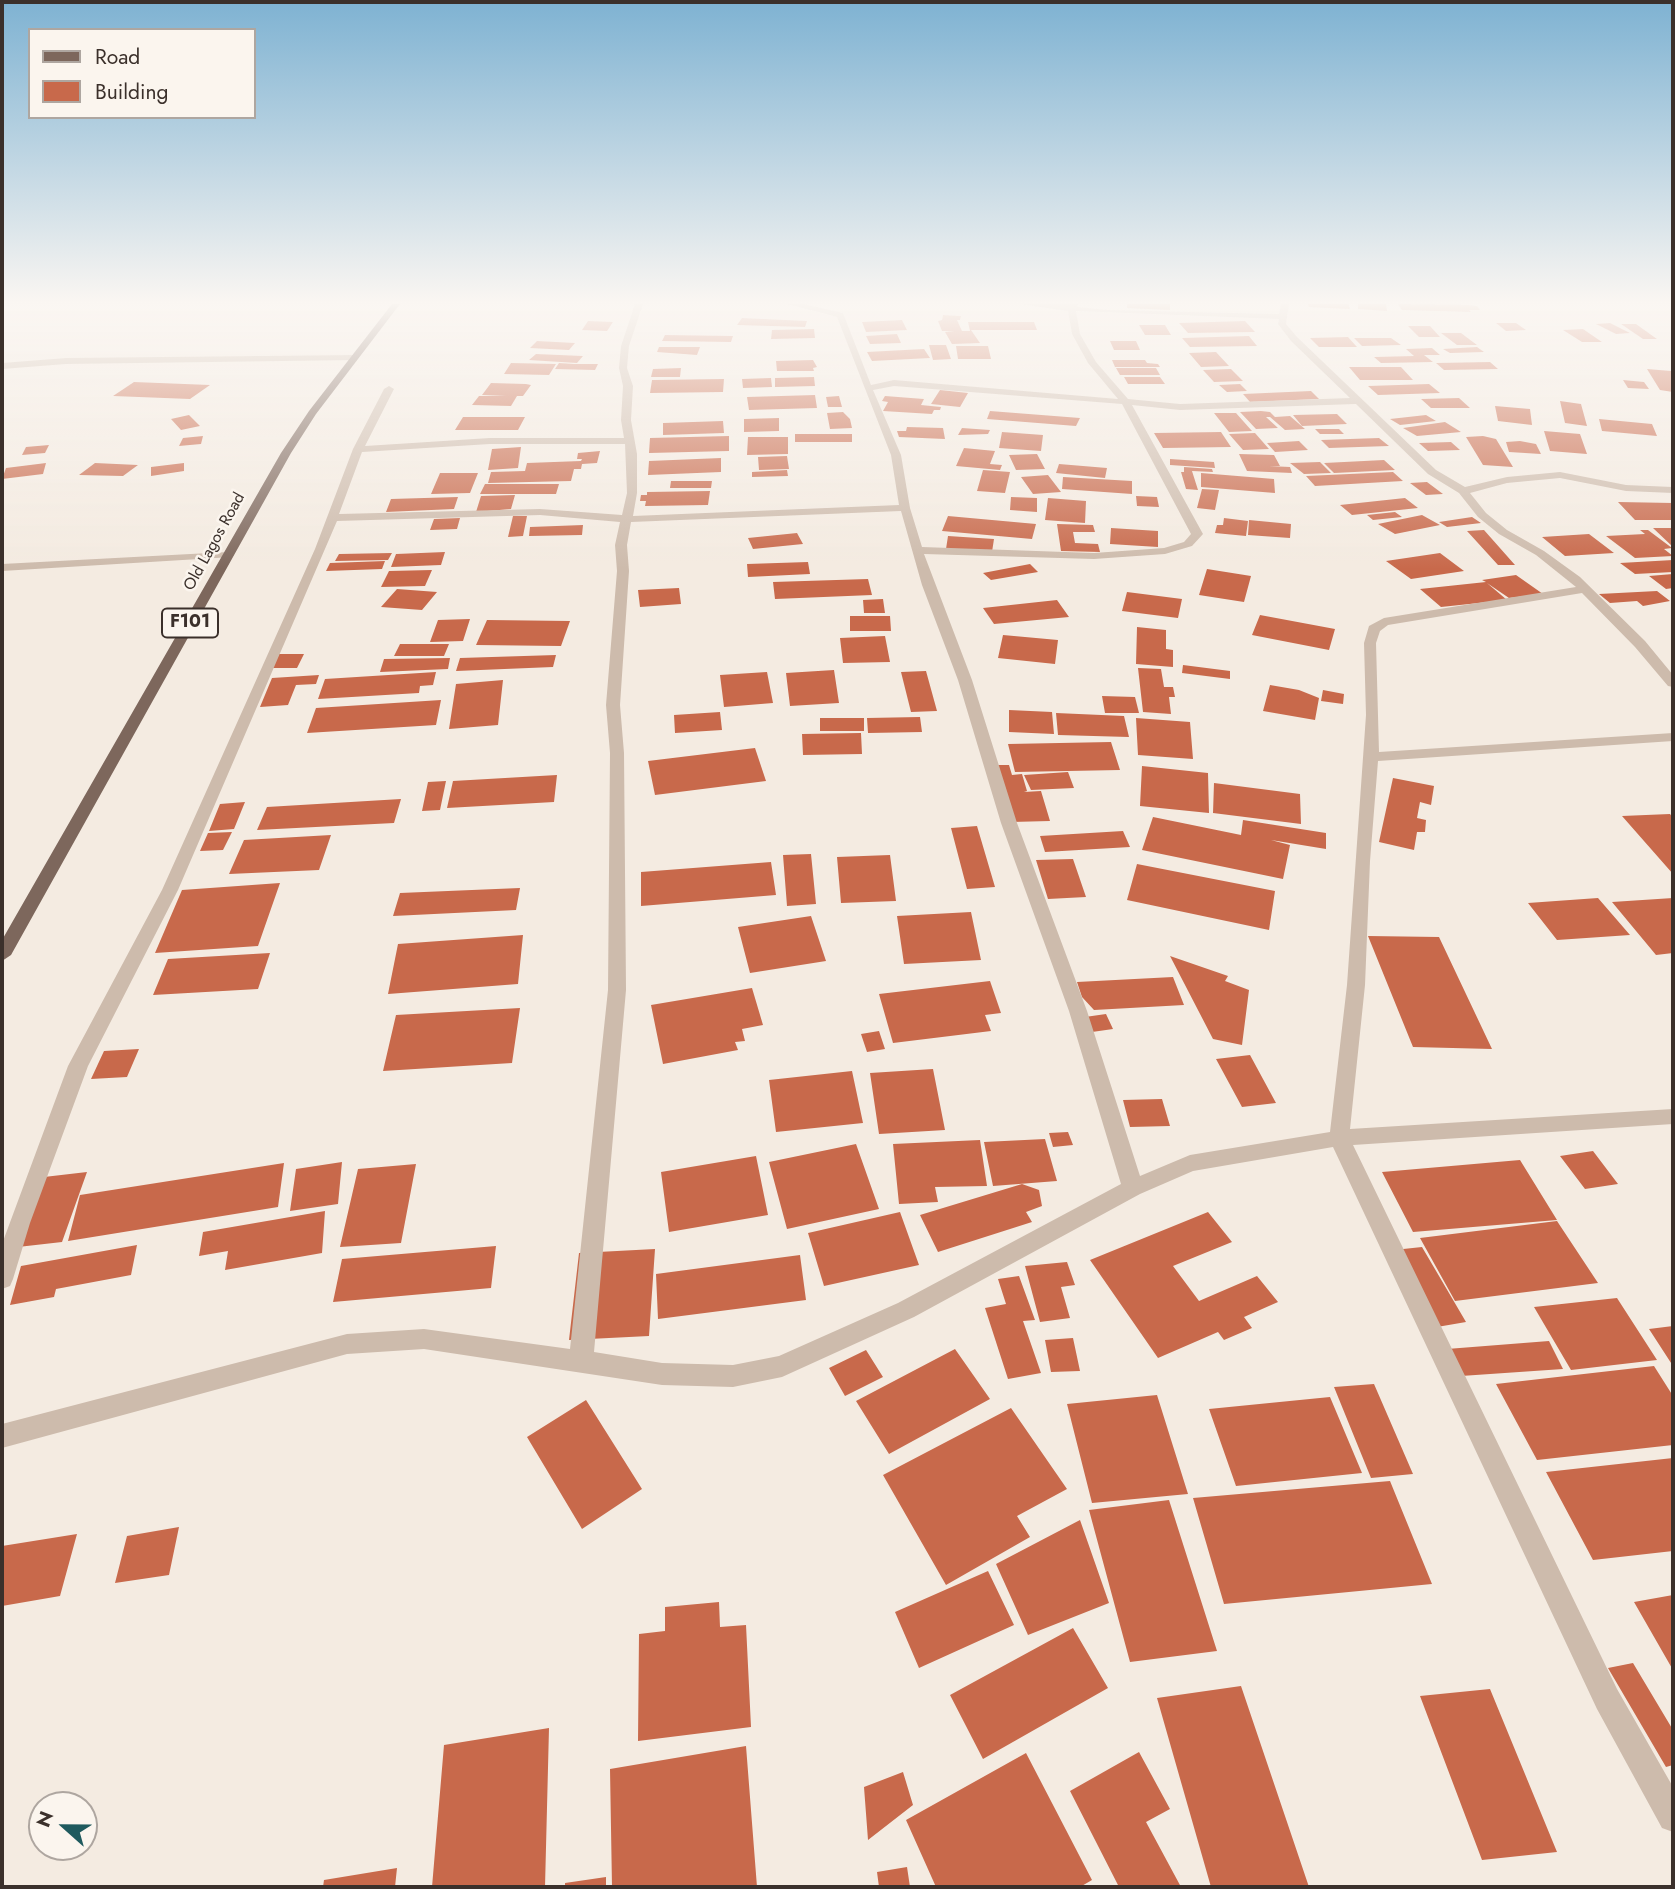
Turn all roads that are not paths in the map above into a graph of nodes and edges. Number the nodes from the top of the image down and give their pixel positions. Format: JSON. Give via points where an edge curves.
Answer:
{"nodes":[{"id":1,"x":329,"y":392,"type":"edge"},
{"id":2,"x":387,"y":392,"type":"edge"},
{"id":3,"x":628,"y":392,"type":"edge"},
{"id":4,"x":871,"y":392,"type":"edge"},
{"id":5,"x":1018,"y":392,"type":"edge"},
{"id":6,"x":1117,"y":392,"type":"edge"},
{"id":7,"x":1350,"y":392,"type":"edge"},
{"id":8,"x":1124,"y":400,"type":"junction"},
{"id":9,"x":1359,"y":401,"type":"junction"},
{"id":10,"x":630,"y":441,"type":"junction"},
{"id":11,"x":358,"y":449,"type":"junction"},
{"id":12,"x":1673,"y":490,"type":"edge"},
{"id":13,"x":1463,"y":491,"type":"junction"},
{"id":14,"x":905,"y":508,"type":"junction"},
{"id":15,"x":331,"y":518,"type":"junction"},
{"id":16,"x":628,"y":519,"type":"junction"},
{"id":17,"x":917,"y":550,"type":"junction"},
{"id":18,"x":228,"y":555,"type":"junction"},
{"id":19,"x":2,"y":568,"type":"edge"},
{"id":20,"x":1584,"y":589,"type":"junction"},
{"id":21,"x":1673,"y":683,"type":"edge"},
{"id":22,"x":1673,"y":737,"type":"edge"},
{"id":23,"x":1370,"y":757,"type":"junction"},
{"id":24,"x":2,"y":955,"type":"edge"},
{"id":25,"x":1673,"y":1116,"type":"edge"},
{"id":26,"x":1339,"y":1138,"type":"junction"},
{"id":27,"x":1133,"y":1188,"type":"junction"},
{"id":28,"x":2,"y":1279,"type":"edge"},
{"id":29,"x":581,"y":1362,"type":"junction"},
{"id":30,"x":2,"y":1436,"type":"edge"},
{"id":31,"x":1673,"y":1817,"type":"edge"}],
"edges":[{"from":1,"to":18,"type":"main road","name":"Old Lagos Road","number":"F101","via":[[286,453]]},
{"from":2,"to":11,"type":"street"},
{"from":3,"to":10,"type":"street"},
{"from":4,"to":14,"type":"street","via":[[896,455]]},
{"from":5,"to":8,"type":"street"},
{"from":6,"to":8,"type":"street"},
{"from":7,"to":9,"type":"street"},
{"from":8,"to":9,"type":"street","via":[[1180,407]]},
{"from":8,"to":17,"type":"street","via":[[1197,534],[1188,544],[1165,551],[1094,556]]},
{"from":9,"to":13,"type":"street","via":[[1432,472]]},
{"from":10,"to":11,"type":"street","via":[[491,441]]},
{"from":10,"to":16,"type":"street"},
{"from":11,"to":15,"type":"street"},
{"from":12,"to":13,"type":"street","via":[[1626,488],[1560,475],[1507,480]]},
{"from":13,"to":20,"type":"street","via":[[1482,515]]},
{"from":14,"to":16,"type":"street"},
{"from":14,"to":17,"type":"street"},
{"from":15,"to":16,"type":"street","via":[[540,512]]},
{"from":15,"to":28,"type":"street","via":[[170,890],[78,1066]]},
{"from":16,"to":29,"type":"street","via":[[621,545],[613,705],[617,990]]},
{"from":17,"to":27,"type":"street","via":[[1079,1011]]},
{"from":18,"to":19,"type":"street"},
{"from":18,"to":24,"type":"main road","name":"Old Lagos Road","number":"F101"},
{"from":20,"to":21,"type":"street"},
{"from":20,"to":23,"type":"street","via":[[1384,622],[1374,629],[1370,643]]},
{"from":22,"to":23,"type":"street"},
{"from":23,"to":26,"type":"street","via":[[1356,985]]},
{"from":25,"to":26,"type":"street"},
{"from":26,"to":27,"type":"street","via":[[1190,1163]]},
{"from":26,"to":31,"type":"street","via":[[1606,1699]]},
{"from":27,"to":29,"type":"street","via":[[906,1310],[782,1366],[733,1376],[662,1374]]},
{"from":29,"to":30,"type":"street","via":[[424,1339],[347,1344]]}]}
